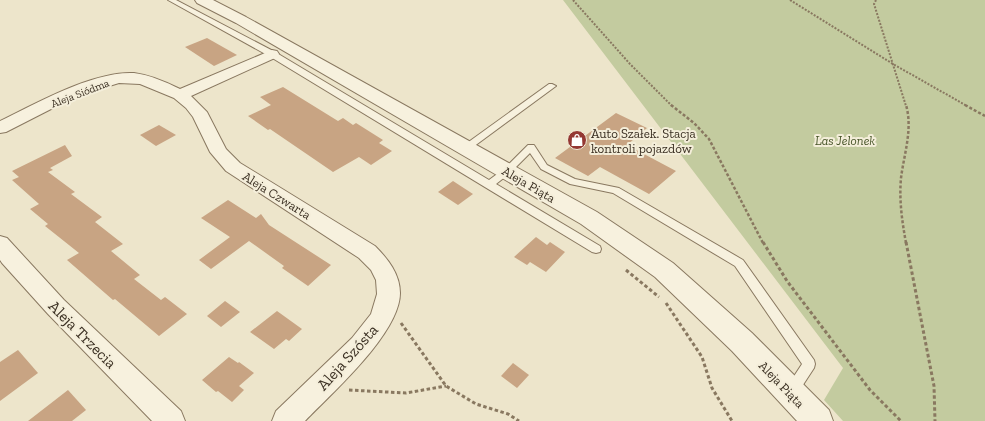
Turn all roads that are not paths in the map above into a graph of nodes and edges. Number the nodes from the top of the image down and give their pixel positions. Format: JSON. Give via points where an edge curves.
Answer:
{"nodes":[{"id":1,"x":171,"y":0,"type":"edge"},
{"id":2,"x":202,"y":0,"type":"edge"},
{"id":3,"x":272,"y":54,"type":"junction"},
{"id":4,"x":552,"y":86,"type":"dead end"},
{"id":5,"x":180,"y":95,"type":"junction"},
{"id":6,"x":0,"y":128,"type":"edge"},
{"id":7,"x":466,"y":148,"type":"junction"},
{"id":8,"x":507,"y":171,"type":"junction"},
{"id":9,"x":489,"y":184,"type":"junction"},
{"id":10,"x":0,"y":244,"type":"edge"},
{"id":11,"x":596,"y":249,"type":"dead end"},
{"id":12,"x":387,"y":283,"type":"joint"},
{"id":13,"x":791,"y":392,"type":"junction"},
{"id":14,"x":170,"y":421,"type":"edge"},
{"id":15,"x":286,"y":421,"type":"edge"},
{"id":16,"x":818,"y":421,"type":"edge"}],
"edges":[{"from":1,"to":3,"type":"lane"},
{"from":2,"to":7,"type":"street","name":"Aleja Piąta","via":[[242,20]]},
{"from":3,"to":5,"type":"street"},
{"from":3,"to":9,"type":"lane"},
{"from":4,"to":7,"type":"lane"},
{"from":5,"to":6,"type":"street","name":"Aleja Siódma","via":[[145,80],[116,79],[81,90]]},
{"from":5,"to":12,"type":"street","name":"Aleja Czwarta","via":[[200,116],[219,152],[229,163],[242,174],[367,252],[380,266]]},
{"from":7,"to":8,"type":"street","name":"Aleja Piąta"},
{"from":8,"to":9,"type":"lane"},
{"from":8,"to":13,"type":"street","name":"Aleja Piąta","via":[[589,218],[664,270],[742,342]]},
{"from":8,"to":13,"type":"lane","via":[[531,147],[544,168],[573,182],[616,190],[738,263],[809,364]]},
{"from":9,"to":11,"type":"lane"},
{"from":10,"to":14,"type":"street","name":"Aleja Trzecia","via":[[56,307]]},
{"from":12,"to":15,"type":"street","name":"Aleja Szósta","via":[[388,298],[384,314],[376,328]]},
{"from":13,"to":16,"type":"street","name":"Aleja Piąta"}]}
